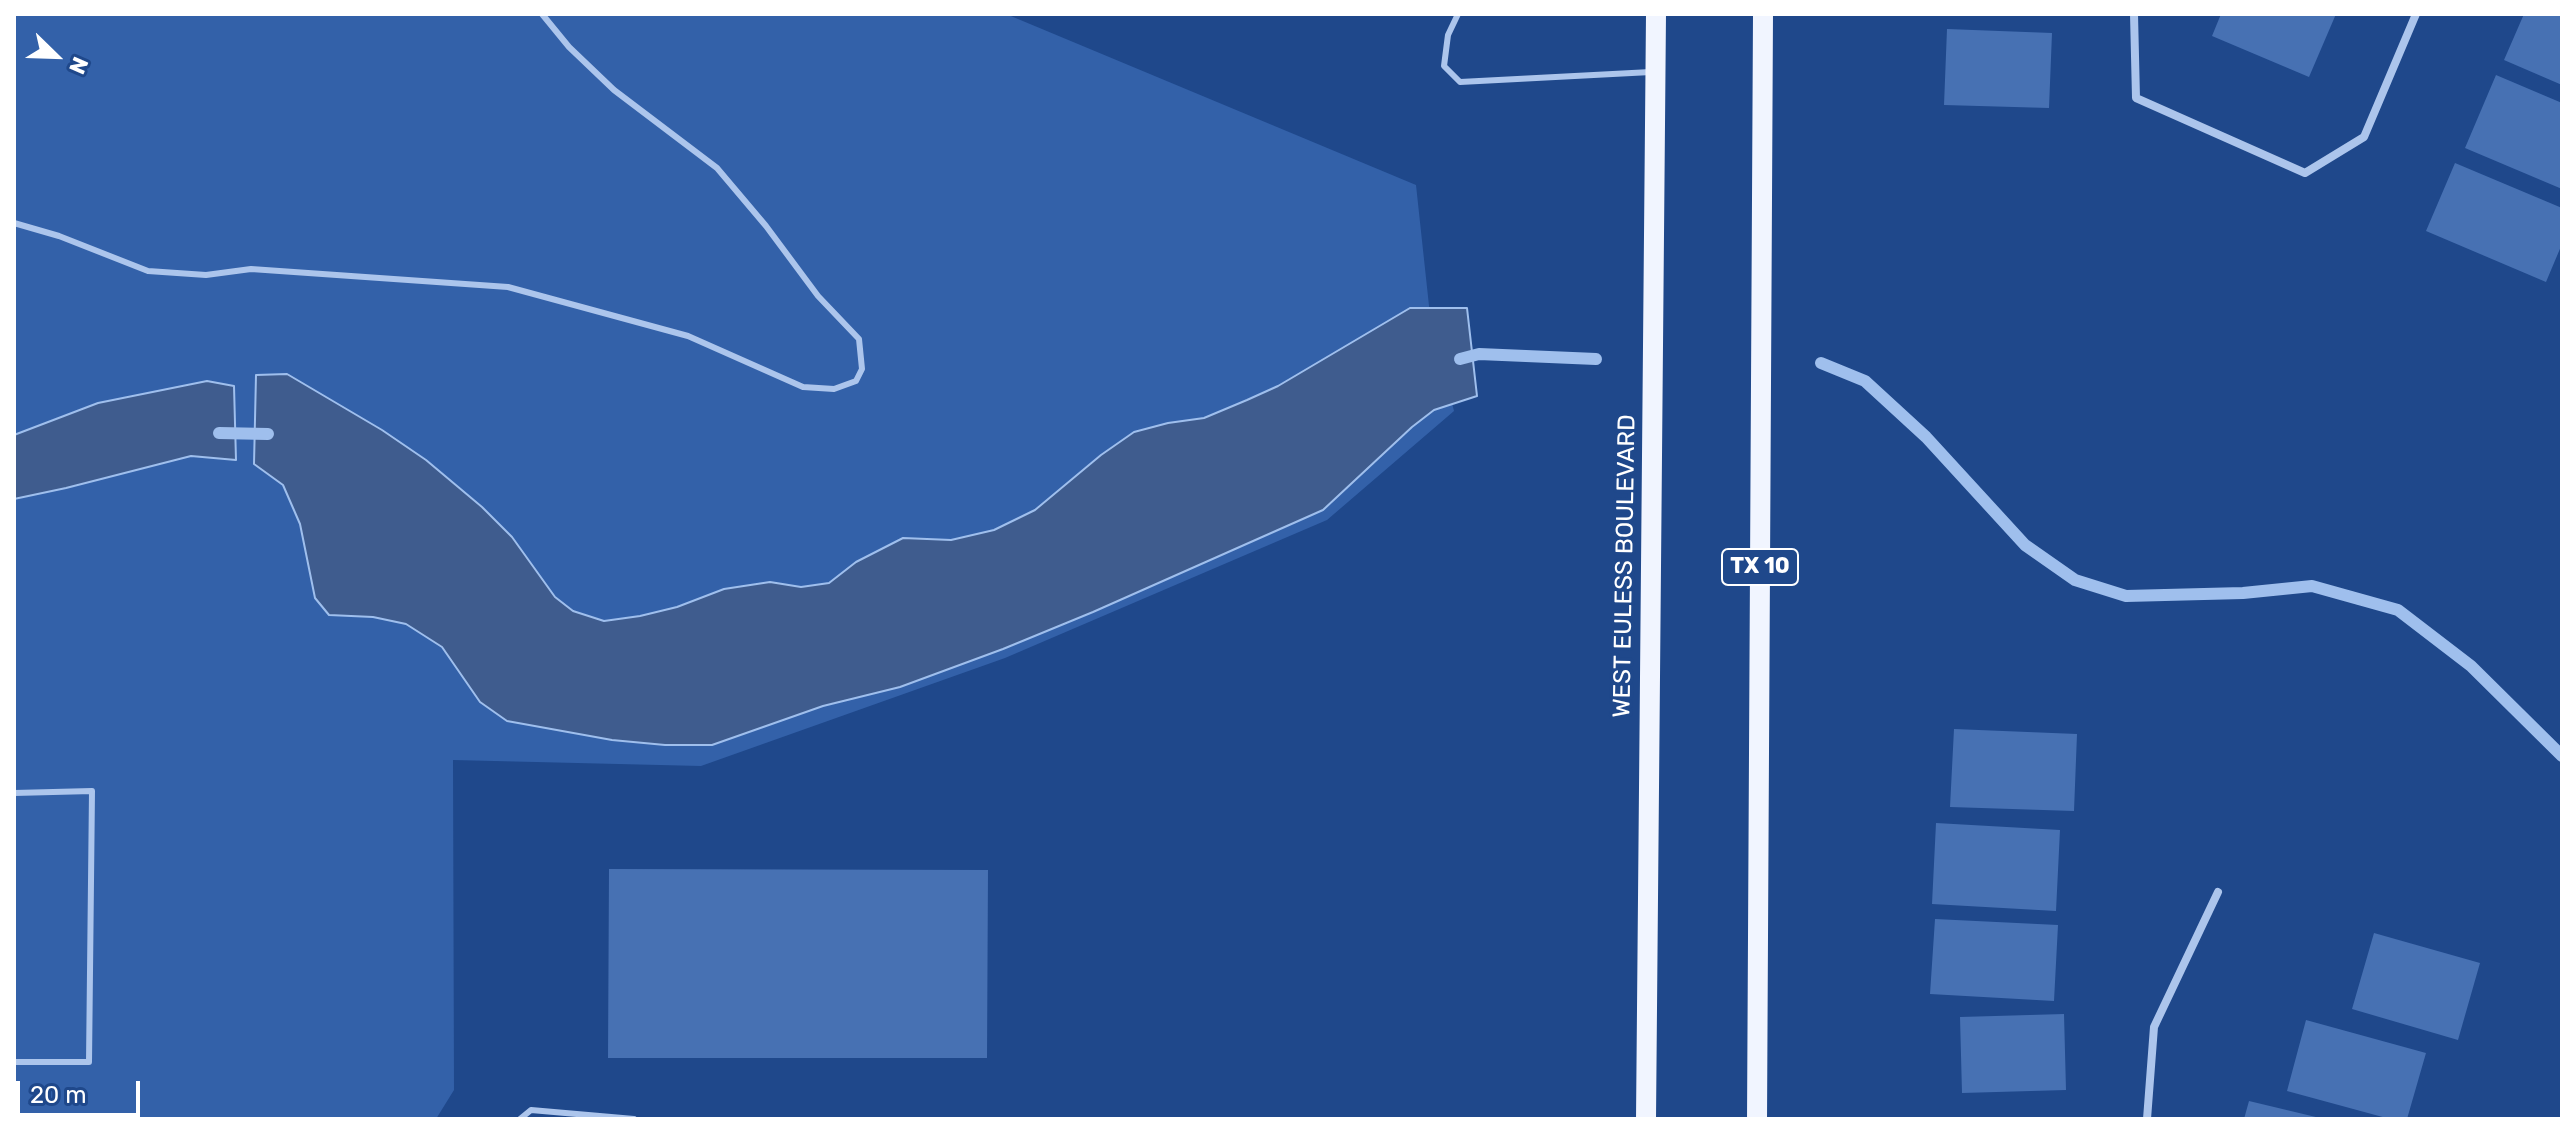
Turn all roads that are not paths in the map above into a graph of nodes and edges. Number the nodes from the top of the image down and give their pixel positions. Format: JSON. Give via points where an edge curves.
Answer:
{"nodes":[{"id":1,"x":542,"y":14,"type":"edge"},
{"id":2,"x":1458,"y":14,"type":"edge"},
{"id":3,"x":1656,"y":14,"type":"edge"},
{"id":4,"x":1763,"y":14,"type":"edge"},
{"id":5,"x":2134,"y":14,"type":"edge"},
{"id":6,"x":2416,"y":14,"type":"edge"},
{"id":7,"x":1655,"y":72,"type":"junction"},
{"id":8,"x":14,"y":223,"type":"edge"},
{"id":9,"x":14,"y":793,"type":"edge"},
{"id":10,"x":2218,"y":892,"type":"dead end"},
{"id":11,"x":14,"y":1062,"type":"edge"},
{"id":12,"x":520,"y":1119,"type":"edge"},
{"id":13,"x":634,"y":1119,"type":"edge"},
{"id":14,"x":1646,"y":1119,"type":"edge"},
{"id":15,"x":1757,"y":1119,"type":"edge"},
{"id":16,"x":2147,"y":1119,"type":"edge"}],
"edges":[{"from":1,"to":8,"type":"lane","via":[[614,90],[717,168],[818,296],[859,339],[862,369],[856,381],[834,389],[803,387],[688,336],[508,287],[251,269],[206,275],[148,271]]},
{"from":2,"to":7,"type":"lane","via":[[1448,35],[1444,66],[1460,82]]},
{"from":3,"to":7,"type":"main road","name":"WEST EULESS BOULEVARD"},
{"from":4,"to":15,"type":"main road","number":"TX 10"},
{"from":5,"to":6,"type":"street","via":[[2136,98],[2305,173],[2364,137]]},
{"from":7,"to":14,"type":"main road","name":"WEST EULESS BOULEVARD"},
{"from":9,"to":11,"type":"lane","via":[[92,791],[89,1062]]},
{"from":10,"to":16,"type":"street","via":[[2154,1027]]},
{"from":12,"to":13,"type":"lane","via":[[531,1110]]}]}
